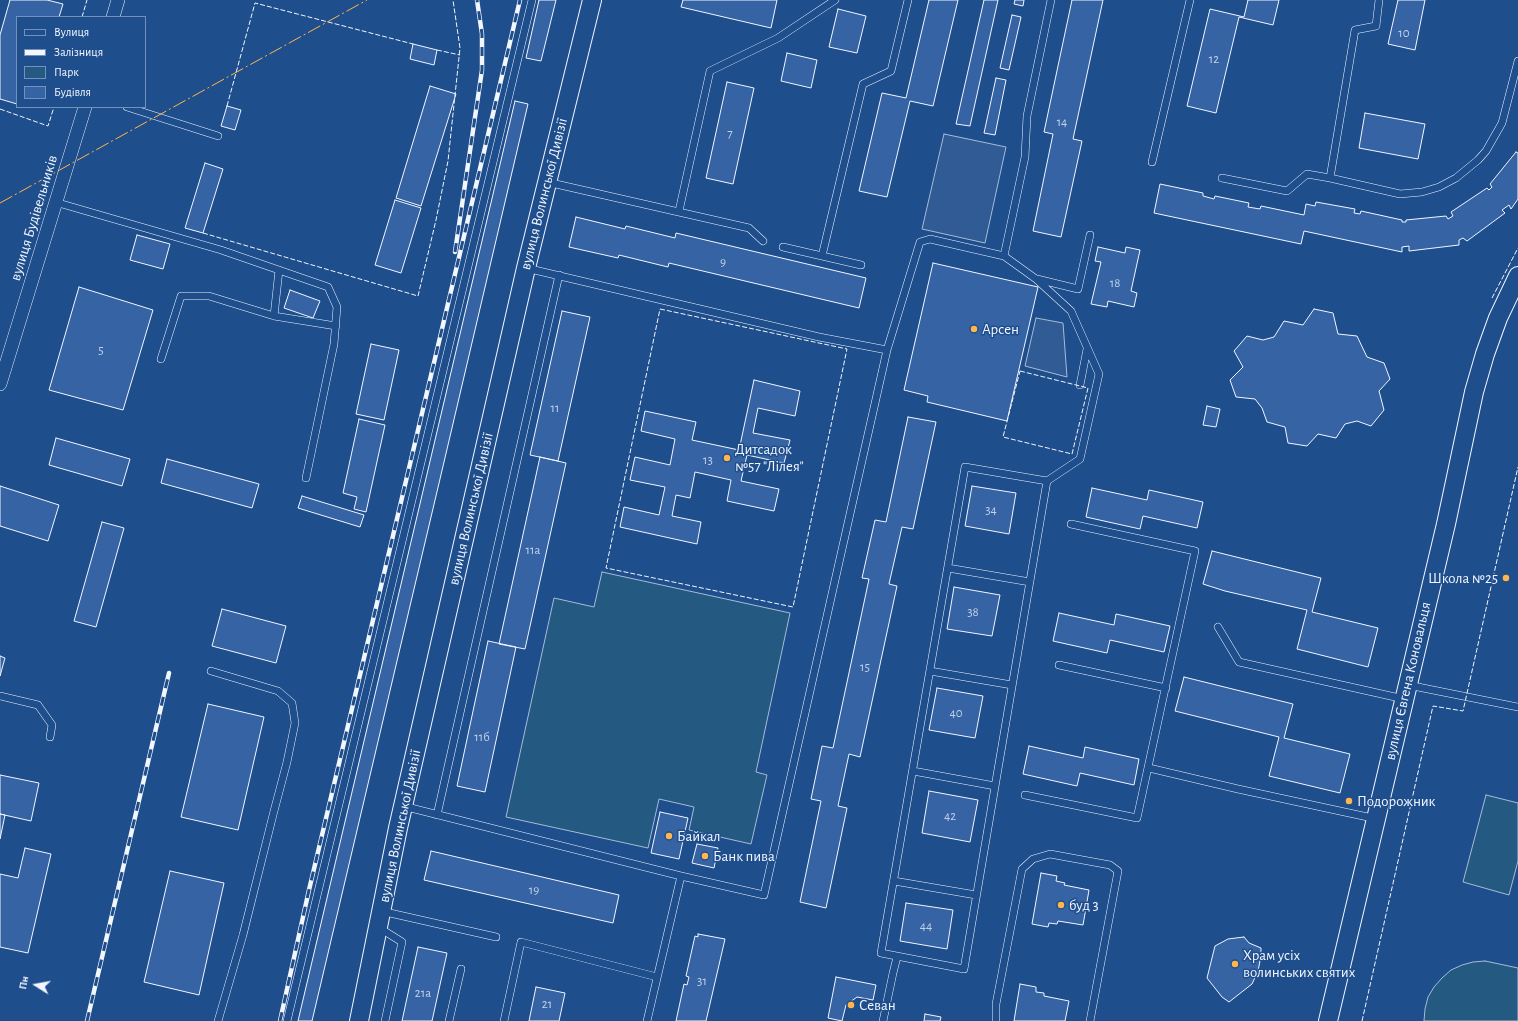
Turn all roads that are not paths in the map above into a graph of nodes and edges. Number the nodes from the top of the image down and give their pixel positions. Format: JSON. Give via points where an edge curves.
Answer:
{"nodes":[{"id":1,"x":118,"y":0,"type":"edge"},
{"id":2,"x":532,"y":0,"type":"edge"},
{"id":3,"x":592,"y":0,"type":"edge"},
{"id":4,"x":835,"y":0,"type":"edge"},
{"id":5,"x":908,"y":0,"type":"edge"},
{"id":6,"x":1051,"y":0,"type":"edge"},
{"id":7,"x":1190,"y":0,"type":"edge"},
{"id":8,"x":1380,"y":0,"type":"edge"},
{"id":9,"x":113,"y":16,"type":"edge"},
{"id":10,"x":1518,"y":61,"type":"edge"},
{"id":11,"x":85,"y":108,"type":"edge"},
{"id":12,"x":130,"y":108,"type":"edge"},
{"id":13,"x":218,"y":136,"type":"dead end"},
{"id":14,"x":1152,"y":162,"type":"dead end"},
{"id":15,"x":1222,"y":178,"type":"dead end"},
{"id":16,"x":1330,"y":178,"type":"junction"},
{"id":17,"x":546,"y":182,"type":"junction"},
{"id":18,"x":55,"y":202,"type":"junction"},
{"id":19,"x":679,"y":211,"type":"junction"},
{"id":20,"x":1090,"y":236,"type":"dead end"},
{"id":21,"x":763,"y":242,"type":"dead end"},
{"id":22,"x":784,"y":247,"type":"dead end"},
{"id":23,"x":822,"y":256,"type":"junction"},
{"id":24,"x":1004,"y":256,"type":"junction"},
{"id":25,"x":861,"y":265,"type":"dead end"},
{"id":26,"x":526,"y":268,"type":"junction"},
{"id":27,"x":279,"y":270,"type":"junction"},
{"id":28,"x":559,"y":275,"type":"junction"},
{"id":29,"x":1036,"y":279,"type":"junction"},
{"id":30,"x":1517,"y":280,"type":"edge"},
{"id":31,"x":274,"y":316,"type":"junction"},
{"id":32,"x":336,"y":326,"type":"junction"},
{"id":33,"x":1088,"y":349,"type":"junction"},
{"id":34,"x":887,"y":350,"type":"junction"},
{"id":35,"x":161,"y":359,"type":"dead end"},
{"id":36,"x":0,"y":384,"type":"edge"},
{"id":37,"x":1080,"y":385,"type":"dead end"},
{"id":38,"x":306,"y":478,"type":"dead end"},
{"id":39,"x":1047,"y":481,"type":"junction"},
{"id":40,"x":1071,"y":524,"type":"dead end"},
{"id":41,"x":948,"y":568,"type":"junction"},
{"id":42,"x":1030,"y":582,"type":"junction"},
{"id":43,"x":1218,"y":627,"type":"dead end"},
{"id":44,"x":1059,"y":665,"type":"dead end"},
{"id":45,"x":211,"y":671,"type":"dead end"},
{"id":46,"x":930,"y":671,"type":"junction"},
{"id":47,"x":1012,"y":685,"type":"junction"},
{"id":48,"x":1166,"y":688,"type":"junction"},
{"id":49,"x":1406,"y":692,"type":"junction"},
{"id":50,"x":0,"y":696,"type":"edge"},
{"id":51,"x":1518,"y":707,"type":"edge"},
{"id":52,"x":50,"y":737,"type":"dead end"},
{"id":53,"x":1149,"y":768,"type":"junction"},
{"id":54,"x":913,"y":772,"type":"junction"},
{"id":55,"x":995,"y":786,"type":"junction"},
{"id":56,"x":1025,"y":795,"type":"dead end"},
{"id":57,"x":403,"y":806,"type":"junction"},
{"id":58,"x":437,"y":814,"type":"junction"},
{"id":59,"x":1377,"y":819,"type":"junction"},
{"id":60,"x":681,"y":876,"type":"junction"},
{"id":61,"x":894,"y":881,"type":"junction"},
{"id":62,"x":976,"y":895,"type":"junction"},
{"id":63,"x":380,"y":919,"type":"junction"},
{"id":64,"x":496,"y":937,"type":"dead end"},
{"id":65,"x":898,"y":957,"type":"junction"},
{"id":66,"x":461,"y":969,"type":"dead end"},
{"id":67,"x":657,"y":977,"type":"junction"},
{"id":68,"x":218,"y":1021,"type":"edge"},
{"id":69,"x":287,"y":1021,"type":"edge"},
{"id":70,"x":359,"y":1021,"type":"edge"},
{"id":71,"x":385,"y":1021,"type":"edge"},
{"id":72,"x":449,"y":1021,"type":"edge"},
{"id":73,"x":504,"y":1021,"type":"edge"},
{"id":74,"x":647,"y":1021,"type":"edge"},
{"id":75,"x":883,"y":1021,"type":"edge"},
{"id":76,"x":996,"y":1021,"type":"edge"},
{"id":77,"x":1090,"y":1021,"type":"edge"},
{"id":78,"x":1328,"y":1021,"type":"edge"}],
"edges":[{"from":1,"to":9,"type":"street"},
{"from":2,"to":69,"type":"lane"},
{"from":3,"to":17,"type":"street","name":"вулиця Волинської Дивізії"},
{"from":4,"to":19,"type":"lane","via":[[778,38],[710,72]]},
{"from":5,"to":23,"type":"lane","via":[[891,71],[863,84]]},
{"from":6,"to":24,"type":"lane","via":[[1027,116],[1025,157]]},
{"from":7,"to":14,"type":"lane"},
{"from":8,"to":16,"type":"lane","via":[[1376,26],[1355,30]]},
{"from":10,"to":16,"type":"lane","via":[[1502,123],[1486,151],[1456,178],[1422,192],[1400,194]]},
{"from":11,"to":18,"type":"street","name":"вулиця Будівельників"},
{"from":12,"to":13,"type":"lane"},
{"from":15,"to":16,"type":"lane","via":[[1286,191],[1307,174]]},
{"from":17,"to":19,"type":"lane"},
{"from":17,"to":26,"type":"street","name":"вулиця Волинської Дивізії"},
{"from":18,"to":27,"type":"lane"},
{"from":18,"to":36,"type":"street","name":"вулиця Будівельників"},
{"from":19,"to":21,"type":"lane","via":[[749,228]]},
{"from":20,"to":29,"type":"lane","via":[[1078,289]]},
{"from":22,"to":23,"type":"lane"},
{"from":23,"to":25,"type":"lane"},
{"from":24,"to":29,"type":"lane"},
{"from":24,"to":34,"type":"lane","via":[[930,239],[920,242]]},
{"from":26,"to":28,"type":"lane"},
{"from":26,"to":57,"type":"street","name":"вулиця Волинської Дивізії"},
{"from":27,"to":31,"type":"lane"},
{"from":27,"to":32,"type":"lane","via":[[328,287],[337,307]]},
{"from":28,"to":34,"type":"lane","via":[[820,337]]},
{"from":28,"to":58,"type":"lane"},
{"from":29,"to":33,"type":"lane","via":[[1071,311]]},
{"from":30,"to":49,"type":"street","name":"вулиця Євгена Коновальця","via":[[1498,318],[1474,392]]},
{"from":31,"to":32,"type":"lane"},
{"from":31,"to":35,"type":"lane","via":[[209,296],[181,296]]},
{"from":32,"to":38,"type":"lane"},
{"from":33,"to":37,"type":"lane"},
{"from":33,"to":39,"type":"lane","via":[[1099,374],[1080,459]]},
{"from":34,"to":60,"type":"lane","via":[[764,895]]},
{"from":39,"to":41,"type":"lane","via":[[965,467]]},
{"from":39,"to":42,"type":"lane"},
{"from":40,"to":48,"type":"lane","via":[[1195,551]]},
{"from":41,"to":42,"type":"lane"},
{"from":41,"to":46,"type":"lane"},
{"from":42,"to":47,"type":"lane"},
{"from":43,"to":49,"type":"lane","via":[[1239,662]]},
{"from":44,"to":48,"type":"lane"},
{"from":45,"to":68,"type":"lane","via":[[278,690],[292,702],[295,722],[234,972]]},
{"from":46,"to":47,"type":"lane"},
{"from":46,"to":54,"type":"lane"},
{"from":47,"to":55,"type":"lane"},
{"from":48,"to":53,"type":"lane"},
{"from":49,"to":51,"type":"lane"},
{"from":49,"to":59,"type":"street","name":"вулиця Євгена Коновальця"},
{"from":50,"to":52,"type":"lane","via":[[38,705],[52,725]]},
{"from":53,"to":56,"type":"lane","via":[[1137,818]]},
{"from":53,"to":59,"type":"lane","via":[[1238,790]]},
{"from":54,"to":55,"type":"lane"},
{"from":54,"to":61,"type":"lane"},
{"from":55,"to":62,"type":"lane"},
{"from":57,"to":58,"type":"lane"},
{"from":57,"to":63,"type":"street","name":"вулиця Волинської Дивізії"},
{"from":58,"to":60,"type":"lane"},
{"from":59,"to":78,"type":"street","name":"вулиця Євгена Коновальця"},
{"from":60,"to":67,"type":"lane"},
{"from":61,"to":62,"type":"lane"},
{"from":61,"to":65,"type":"lane","via":[[882,953]]},
{"from":62,"to":65,"type":"lane","via":[[964,969]]},
{"from":63,"to":64,"type":"lane"},
{"from":63,"to":70,"type":"street","name":"вулиця Волинської Дивізії"},
{"from":63,"to":71,"type":"lane","via":[[402,942]]},
{"from":65,"to":75,"type":"lane"},
{"from":66,"to":72,"type":"lane"},
{"from":67,"to":73,"type":"lane","via":[[521,942]]},
{"from":67,"to":74,"type":"lane"},
{"from":76,"to":77,"type":"lane","via":[[996,1004],[1022,869],[1033,859],[1050,854],[1110,865],[1118,871]]}]}
